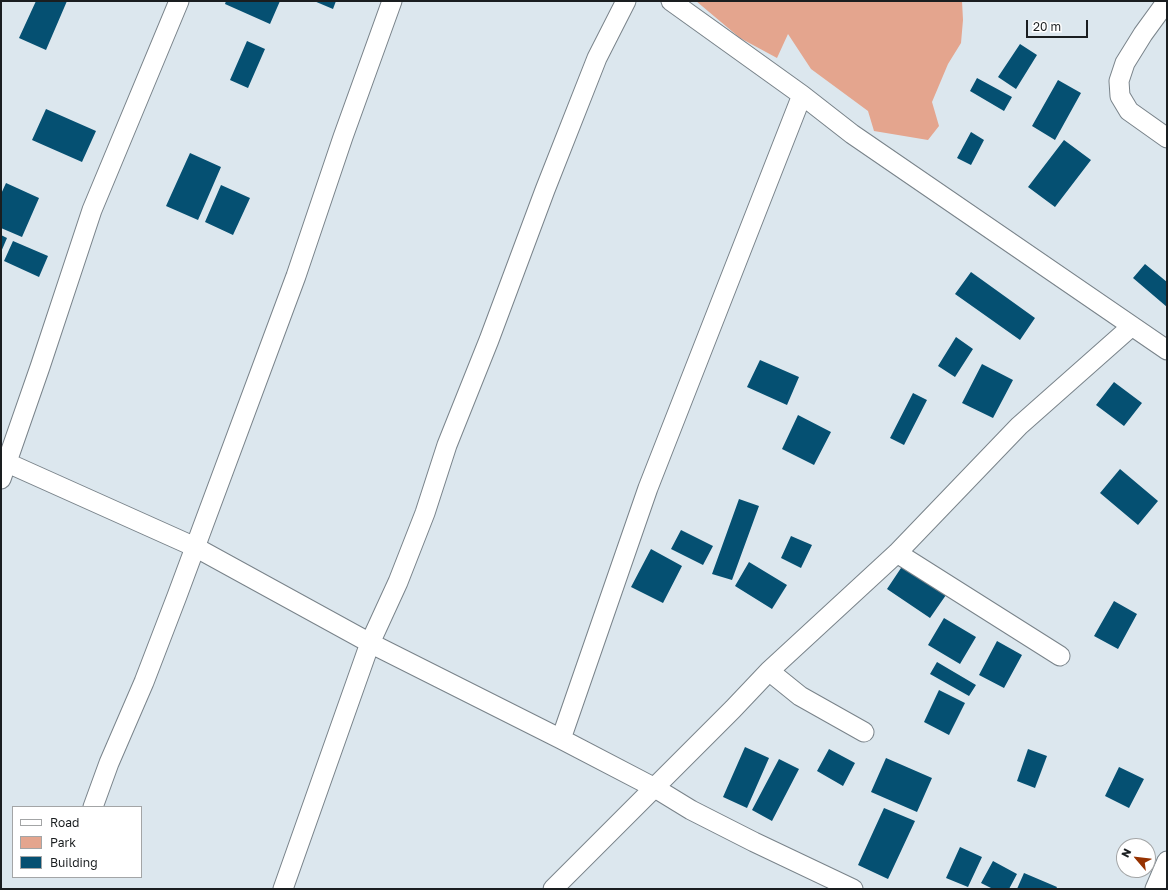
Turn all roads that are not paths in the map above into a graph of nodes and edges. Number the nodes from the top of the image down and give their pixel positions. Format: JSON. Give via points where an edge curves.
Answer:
{"nodes":[{"id":1,"x":179,"y":1,"type":"edge"},
{"id":2,"x":392,"y":1,"type":"edge"},
{"id":3,"x":626,"y":1,"type":"edge"},
{"id":4,"x":671,"y":1,"type":"edge"},
{"id":5,"x":1167,"y":1,"type":"edge"},
{"id":6,"x":802,"y":96,"type":"junction"},
{"id":7,"x":1167,"y":138,"type":"edge"},
{"id":8,"x":1132,"y":326,"type":"junction"},
{"id":9,"x":1167,"y":350,"type":"edge"},
{"id":10,"x":3,"y":467,"type":"edge"},
{"id":11,"x":195,"y":547,"type":"junction"},
{"id":12,"x":897,"y":553,"type":"junction"},
{"id":13,"x":370,"y":643,"type":"junction"},
{"id":14,"x":1060,"y":656,"type":"dead end"},
{"id":15,"x":769,"y":671,"type":"junction"},
{"id":16,"x":864,"y":732,"type":"dead end"},
{"id":17,"x":561,"y":739,"type":"junction"},
{"id":18,"x":655,"y":788,"type":"junction"},
{"id":19,"x":93,"y":806,"type":"edge"},
{"id":20,"x":1167,"y":861,"type":"edge"},
{"id":21,"x":1160,"y":884,"type":"edge"},
{"id":22,"x":283,"y":889,"type":"edge"},
{"id":23,"x":552,"y":889,"type":"edge"},
{"id":24,"x":853,"y":889,"type":"edge"}],
"edges":[{"from":1,"to":10,"type":"street","via":[[92,210]]},
{"from":2,"to":11,"type":"street","via":[[296,276]]},
{"from":3,"to":13,"type":"street","via":[[597,58],[446,445],[426,513]]},
{"from":4,"to":6,"type":"street"},
{"from":5,"to":7,"type":"street","via":[[1125,63],[1119,81],[1120,96],[1129,111]]},
{"from":6,"to":8,"type":"street","via":[[852,134]]},
{"from":6,"to":17,"type":"street","via":[[648,488]]},
{"from":8,"to":9,"type":"street"},
{"from":8,"to":12,"type":"street","via":[[1019,426]]},
{"from":10,"to":11,"type":"street"},
{"from":11,"to":13,"type":"street"},
{"from":11,"to":19,"type":"street"},
{"from":12,"to":14,"type":"street"},
{"from":12,"to":15,"type":"street"},
{"from":13,"to":17,"type":"street"},
{"from":13,"to":22,"type":"street"},
{"from":15,"to":16,"type":"street","via":[[800,696]]},
{"from":15,"to":18,"type":"street"},
{"from":17,"to":18,"type":"street"},
{"from":18,"to":23,"type":"street"},
{"from":18,"to":24,"type":"street","via":[[698,814]]},
{"from":20,"to":21,"type":"street"}]}
